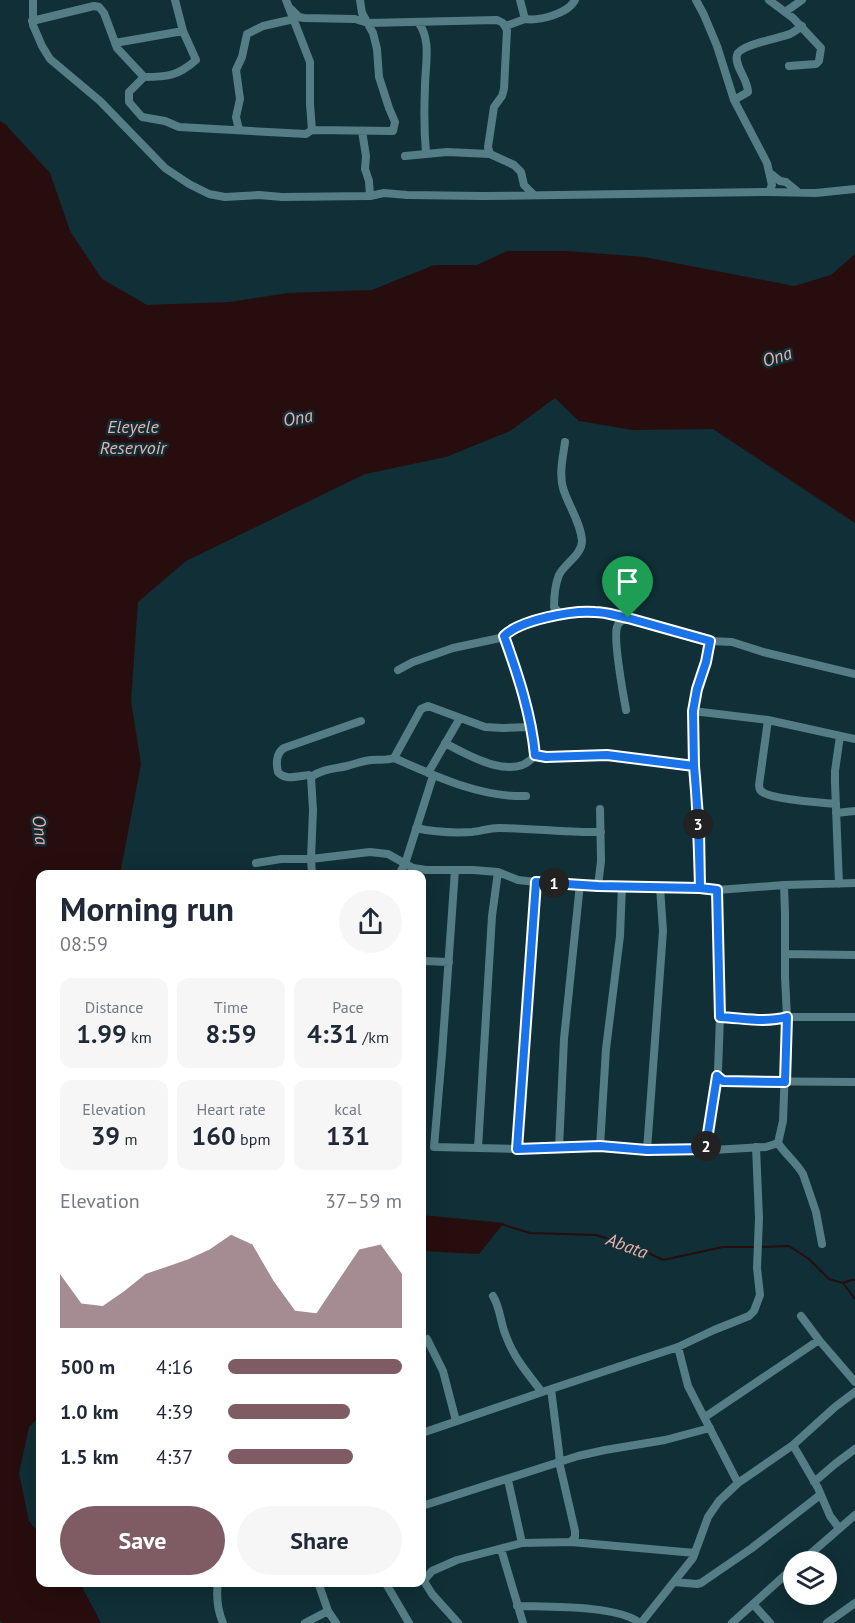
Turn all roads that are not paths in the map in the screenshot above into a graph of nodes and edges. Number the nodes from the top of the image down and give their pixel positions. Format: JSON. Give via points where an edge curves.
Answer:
{"nodes":[{"id":1,"x":33,"y":0,"type":"edge"},
{"id":2,"x":176,"y":0,"type":"edge"},
{"id":3,"x":286,"y":0,"type":"edge"},
{"id":4,"x":360,"y":0,"type":"edge"},
{"id":5,"x":519,"y":0,"type":"edge"},
{"id":6,"x":575,"y":0,"type":"edge"},
{"id":7,"x":696,"y":0,"type":"edge"},
{"id":8,"x":769,"y":0,"type":"edge"},
{"id":9,"x":802,"y":0,"type":"edge"},
{"id":10,"x":99,"y":3,"type":"edge"},
{"id":11,"x":290,"y":8,"type":"junction"},
{"id":12,"x":785,"y":12,"type":"junction"},
{"id":13,"x":294,"y":19,"type":"junction"},
{"id":14,"x":525,"y":19,"type":"junction"},
{"id":15,"x":32,"y":21,"type":"junction"},
{"id":16,"x":418,"y":22,"type":"junction"},
{"id":17,"x":368,"y":23,"type":"junction"},
{"id":18,"x":506,"y":26,"type":"junction"},
{"id":19,"x":802,"y":26,"type":"junction"},
{"id":20,"x":183,"y":31,"type":"junction"},
{"id":21,"x":115,"y":43,"type":"junction"},
{"id":22,"x":789,"y":66,"type":"dead end"},
{"id":23,"x":144,"y":77,"type":"junction"},
{"id":24,"x":734,"y":100,"type":"junction"},
{"id":25,"x":239,"y":130,"type":"junction"},
{"id":26,"x":312,"y":130,"type":"junction"},
{"id":27,"x":362,"y":131,"type":"junction"},
{"id":28,"x":426,"y":153,"type":"junction"},
{"id":29,"x":490,"y":154,"type":"junction"},
{"id":30,"x":405,"y":156,"type":"dead end"},
{"id":31,"x":771,"y":174,"type":"junction"},
{"id":32,"x":855,"y":189,"type":"edge"},
{"id":33,"x":797,"y":191,"type":"junction"},
{"id":34,"x":769,"y":192,"type":"junction"},
{"id":35,"x":532,"y":194,"type":"junction"},
{"id":36,"x":370,"y":196,"type":"junction"},
{"id":37,"x":565,"y":442,"type":"dead end"},
{"id":38,"x":561,"y":615,"type":"junction"},
{"id":39,"x":628,"y":618,"type":"junction"},
{"id":40,"x":504,"y":636,"type":"junction"},
{"id":41,"x":710,"y":641,"type":"junction"},
{"id":42,"x":398,"y":670,"type":"dead end"},
{"id":43,"x":855,"y":674,"type":"edge"},
{"id":44,"x":626,"y":710,"type":"dead end"},
{"id":45,"x":693,"y":711,"type":"junction"},
{"id":46,"x":460,"y":718,"type":"junction"},
{"id":47,"x":768,"y":720,"type":"junction"},
{"id":48,"x":361,"y":721,"type":"dead end"},
{"id":49,"x":531,"y":727,"type":"junction"},
{"id":50,"x":840,"y":736,"type":"junction"},
{"id":51,"x":855,"y":739,"type":"edge"},
{"id":52,"x":445,"y":743,"type":"junction"},
{"id":53,"x":535,"y":755,"type":"junction"},
{"id":54,"x":394,"y":758,"type":"junction"},
{"id":55,"x":694,"y":766,"type":"junction"},
{"id":56,"x":431,"y":775,"type":"junction"},
{"id":57,"x":311,"y":777,"type":"junction"},
{"id":58,"x":526,"y":796,"type":"dead end"},
{"id":59,"x":836,"y":808,"type":"junction"},
{"id":60,"x":600,"y":809,"type":"dead end"},
{"id":61,"x":855,"y":811,"type":"edge"},
{"id":62,"x":416,"y":828,"type":"junction"},
{"id":63,"x":601,"y":832,"type":"junction"},
{"id":64,"x":310,"y":859,"type":"junction"},
{"id":65,"x":256,"y":864,"type":"dead end"},
{"id":66,"x":405,"y":864,"type":"junction"},
{"id":67,"x":311,"y":870,"type":"edge"},
{"id":68,"x":401,"y":870,"type":"edge"},
{"id":69,"x":455,"y":870,"type":"junction"},
{"id":70,"x":498,"y":872,"type":"junction"},
{"id":71,"x":536,"y":882,"type":"junction"},
{"id":72,"x":855,"y":883,"type":"edge"},
{"id":73,"x":580,"y":884,"type":"junction"},
{"id":74,"x":839,"y":884,"type":"junction"},
{"id":75,"x":784,"y":885,"type":"junction"},
{"id":76,"x":598,"y":886,"type":"junction"},
{"id":77,"x":622,"y":886,"type":"junction"},
{"id":78,"x":660,"y":887,"type":"junction"},
{"id":79,"x":700,"y":888,"type":"junction"},
{"id":80,"x":717,"y":890,"type":"junction"},
{"id":81,"x":785,"y":954,"type":"junction"},
{"id":82,"x":855,"y":955,"type":"edge"},
{"id":83,"x":426,"y":961,"type":"edge"},
{"id":84,"x":449,"y":962,"type":"junction"},
{"id":85,"x":720,"y":1017,"type":"junction"},
{"id":86,"x":787,"y":1017,"type":"junction"},
{"id":87,"x":855,"y":1017,"type":"edge"},
{"id":88,"x":717,"y":1076,"type":"junction"},
{"id":89,"x":785,"y":1082,"type":"junction"},
{"id":90,"x":855,"y":1082,"type":"edge"},
{"id":91,"x":778,"y":1143,"type":"junction"},
{"id":92,"x":600,"y":1146,"type":"junction"},
{"id":93,"x":756,"y":1146,"type":"junction"},
{"id":94,"x":478,"y":1148,"type":"junction"},
{"id":95,"x":559,"y":1148,"type":"junction"},
{"id":96,"x":517,"y":1149,"type":"junction"},
{"id":97,"x":708,"y":1149,"type":"junction"},
{"id":98,"x":647,"y":1150,"type":"junction"},
{"id":99,"x":822,"y":1244,"type":"dead end"},
{"id":100,"x":493,"y":1296,"type":"dead end"},
{"id":101,"x":801,"y":1316,"type":"dead end"},
{"id":102,"x":427,"y":1339,"type":"dead end"},
{"id":103,"x":819,"y":1340,"type":"junction"},
{"id":104,"x":678,"y":1347,"type":"junction"},
{"id":105,"x":855,"y":1382,"type":"edge"},
{"id":106,"x":551,"y":1389,"type":"junction"},
{"id":107,"x":542,"y":1392,"type":"junction"},
{"id":108,"x":855,"y":1392,"type":"edge"},
{"id":109,"x":705,"y":1417,"type":"junction"},
{"id":110,"x":456,"y":1421,"type":"junction"},
{"id":111,"x":710,"y":1428,"type":"junction"},
{"id":112,"x":426,"y":1432,"type":"edge"},
{"id":113,"x":793,"y":1445,"type":"junction"},
{"id":114,"x":855,"y":1449,"type":"edge"},
{"id":115,"x":559,"y":1462,"type":"junction"},
{"id":116,"x":508,"y":1480,"type":"junction"},
{"id":117,"x":814,"y":1482,"type":"junction"},
{"id":118,"x":738,"y":1483,"type":"junction"},
{"id":119,"x":820,"y":1495,"type":"junction"},
{"id":120,"x":426,"y":1505,"type":"edge"},
{"id":121,"x":855,"y":1515,"type":"edge"},
{"id":122,"x":839,"y":1528,"type":"junction"},
{"id":123,"x":572,"y":1542,"type":"junction"},
{"id":124,"x":522,"y":1543,"type":"junction"},
{"id":125,"x":501,"y":1549,"type":"junction"},
{"id":126,"x":813,"y":1551,"type":"edge"},
{"id":127,"x":694,"y":1553,"type":"junction"},
{"id":128,"x":426,"y":1576,"type":"edge"},
{"id":129,"x":783,"y":1578,"type":"edge"},
{"id":130,"x":674,"y":1582,"type":"junction"},
{"id":131,"x":426,"y":1585,"type":"edge"},
{"id":132,"x":218,"y":1587,"type":"edge"},
{"id":133,"x":320,"y":1587,"type":"edge"},
{"id":134,"x":388,"y":1587,"type":"edge"},
{"id":135,"x":855,"y":1603,"type":"edge"},
{"id":136,"x":753,"y":1604,"type":"junction"},
{"id":137,"x":517,"y":1606,"type":"junction"},
{"id":138,"x":328,"y":1611,"type":"junction"},
{"id":139,"x":223,"y":1623,"type":"edge"},
{"id":140,"x":305,"y":1623,"type":"edge"},
{"id":141,"x":336,"y":1623,"type":"edge"},
{"id":142,"x":409,"y":1623,"type":"edge"},
{"id":143,"x":458,"y":1623,"type":"edge"},
{"id":144,"x":523,"y":1623,"type":"edge"},
{"id":145,"x":641,"y":1623,"type":"edge"},
{"id":146,"x":732,"y":1623,"type":"edge"},
{"id":147,"x":770,"y":1623,"type":"edge"},
{"id":148,"x":827,"y":1623,"type":"edge"}],
"edges":[{"from":1,"to":15,"type":"street"},
{"from":2,"to":20,"type":"street"},
{"from":3,"to":11,"type":"street"},
{"from":4,"to":17,"type":"street"},
{"from":5,"to":14,"type":"street"},
{"from":6,"to":14,"type":"street","via":[[566,10]]},
{"from":7,"to":24,"type":"street","via":[[717,46]]},
{"from":8,"to":12,"type":"street"},
{"from":9,"to":12,"type":"street"},
{"from":10,"to":15,"type":"street"},
{"from":10,"to":21,"type":"street"},
{"from":11,"to":13,"type":"street"},
{"from":11,"to":17,"type":"street","via":[[304,18]]},
{"from":12,"to":19,"type":"street"},
{"from":13,"to":25,"type":"street","via":[[247,34],[236,70]]},
{"from":13,"to":26,"type":"street","via":[[310,62]]},
{"from":14,"to":18,"type":"street"},
{"from":15,"to":36,"type":"street","via":[[55,64],[100,101],[165,168],[189,184],[225,197]]},
{"from":16,"to":17,"type":"street"},
{"from":16,"to":18,"type":"street","via":[[497,20]]},
{"from":16,"to":28,"type":"street","via":[[424,29],[426,44]]},
{"from":17,"to":27,"type":"street","via":[[377,49],[379,77],[395,122],[393,131]]},
{"from":18,"to":29,"type":"street","via":[[504,89],[492,114]]},
{"from":19,"to":22,"type":"street","via":[[820,48],[819,61]]},
{"from":19,"to":24,"type":"street","via":[[790,34],[739,51],[737,62],[748,92]]},
{"from":20,"to":21,"type":"street"},
{"from":20,"to":23,"type":"street","via":[[195,60],[184,70],[164,77]]},
{"from":21,"to":23,"type":"street"},
{"from":23,"to":25,"type":"street","via":[[129,92],[129,102],[142,117],[179,127]]},
{"from":24,"to":31,"type":"street"},
{"from":25,"to":26,"type":"street","via":[[306,134]]},
{"from":26,"to":27,"type":"street"},
{"from":27,"to":36,"type":"street"},
{"from":28,"to":29,"type":"street"},
{"from":28,"to":30,"type":"street"},
{"from":29,"to":35,"type":"street","via":[[521,172],[524,185]]},
{"from":31,"to":33,"type":"street"},
{"from":31,"to":34,"type":"street"},
{"from":32,"to":33,"type":"street"},
{"from":33,"to":34,"type":"street"},
{"from":34,"to":35,"type":"street"},
{"from":35,"to":36,"type":"street"},
{"from":37,"to":38,"type":"street","via":[[563,488],[582,542],[579,552],[559,576],[554,607]]},
{"from":38,"to":39,"type":"street","via":[[592,611]]},
{"from":38,"to":40,"type":"street","via":[[519,626]]},
{"from":39,"to":41,"type":"street"},
{"from":39,"to":44,"type":"street","via":[[617,626],[616,638]]},
{"from":40,"to":42,"type":"street","via":[[453,648]]},
{"from":40,"to":49,"type":"street"},
{"from":41,"to":43,"type":"street","via":[[732,642]]},
{"from":41,"to":45,"type":"street"},
{"from":45,"to":47,"type":"street"},
{"from":45,"to":55,"type":"street"},
{"from":46,"to":49,"type":"street","via":[[485,727]]},
{"from":46,"to":52,"type":"street"},
{"from":46,"to":54,"type":"street","via":[[428,706],[421,709]]},
{"from":47,"to":50,"type":"street"},
{"from":47,"to":59,"type":"street","via":[[760,790]]},
{"from":48,"to":57,"type":"street","via":[[280,751],[277,770],[281,777]]},
{"from":49,"to":53,"type":"street"},
{"from":50,"to":51,"type":"street"},
{"from":50,"to":59,"type":"street","via":[[835,771]]},
{"from":52,"to":53,"type":"street","via":[[499,766],[525,764]]},
{"from":52,"to":56,"type":"street"},
{"from":53,"to":55,"type":"street","via":[[607,755]]},
{"from":54,"to":56,"type":"street"},
{"from":54,"to":57,"type":"street","via":[[325,770]]},
{"from":55,"to":79,"type":"street"},
{"from":56,"to":58,"type":"street","via":[[502,796]]},
{"from":56,"to":62,"type":"street"},
{"from":57,"to":64,"type":"street"},
{"from":59,"to":61,"type":"street"},
{"from":59,"to":74,"type":"street"},
{"from":60,"to":63,"type":"street"},
{"from":62,"to":63,"type":"street","via":[[455,832],[498,828]]},
{"from":62,"to":66,"type":"street"},
{"from":63,"to":76,"type":"street"},
{"from":64,"to":65,"type":"street"},
{"from":64,"to":66,"type":"street","via":[[380,852]]},
{"from":64,"to":67,"type":"street"},
{"from":66,"to":68,"type":"street"},
{"from":66,"to":69,"type":"street","via":[[426,870]]},
{"from":69,"to":70,"type":"street"},
{"from":69,"to":84,"type":"street"},
{"from":70,"to":71,"type":"street"},
{"from":70,"to":94,"type":"street"},
{"from":71,"to":73,"type":"street"},
{"from":71,"to":96,"type":"street"},
{"from":72,"to":74,"type":"street"},
{"from":73,"to":76,"type":"street"},
{"from":73,"to":95,"type":"street","via":[[566,1021]]},
{"from":74,"to":75,"type":"street"},
{"from":75,"to":80,"type":"street"},
{"from":75,"to":81,"type":"street"},
{"from":76,"to":77,"type":"street"},
{"from":77,"to":78,"type":"street"},
{"from":77,"to":92,"type":"street"},
{"from":78,"to":79,"type":"street"},
{"from":78,"to":98,"type":"street","via":[[663,931]]},
{"from":79,"to":80,"type":"street"},
{"from":80,"to":85,"type":"street"},
{"from":81,"to":82,"type":"street"},
{"from":81,"to":86,"type":"street"},
{"from":83,"to":84,"type":"street"},
{"from":84,"to":94,"type":"street","via":[[434,1147]]},
{"from":85,"to":86,"type":"street"},
{"from":85,"to":88,"type":"street"},
{"from":86,"to":87,"type":"street"},
{"from":86,"to":89,"type":"street"},
{"from":88,"to":89,"type":"street","via":[[723,1081]]},
{"from":88,"to":97,"type":"street"},
{"from":89,"to":90,"type":"street"},
{"from":89,"to":91,"type":"street"},
{"from":91,"to":93,"type":"street"},
{"from":91,"to":99,"type":"street","via":[[801,1169]]},
{"from":92,"to":95,"type":"street"},
{"from":92,"to":98,"type":"street"},
{"from":93,"to":97,"type":"street"},
{"from":93,"to":104,"type":"street","via":[[758,1302],[749,1316]]},
{"from":94,"to":96,"type":"street"},
{"from":95,"to":96,"type":"street"},
{"from":97,"to":98,"type":"street"},
{"from":100,"to":107,"type":"street","via":[[509,1343]]},
{"from":101,"to":103,"type":"street"},
{"from":102,"to":110,"type":"street","via":[[443,1371]]},
{"from":103,"to":105,"type":"street"},
{"from":103,"to":109,"type":"street"},
{"from":104,"to":106,"type":"street"},
{"from":104,"to":109,"type":"street","via":[[688,1386]]},
{"from":106,"to":107,"type":"street"},
{"from":106,"to":115,"type":"street"},
{"from":107,"to":110,"type":"street"},
{"from":108,"to":113,"type":"street"},
{"from":109,"to":111,"type":"street"},
{"from":110,"to":112,"type":"street"},
{"from":111,"to":115,"type":"street"},
{"from":111,"to":118,"type":"street"},
{"from":113,"to":117,"type":"street"},
{"from":113,"to":118,"type":"street"},
{"from":114,"to":117,"type":"street"},
{"from":115,"to":116,"type":"street"},
{"from":115,"to":123,"type":"street","via":[[575,1531]]},
{"from":116,"to":120,"type":"street"},
{"from":116,"to":124,"type":"street"},
{"from":117,"to":119,"type":"street"},
{"from":118,"to":127,"type":"street","via":[[712,1509]]},
{"from":119,"to":122,"type":"street"},
{"from":119,"to":130,"type":"street","via":[[701,1583]]},
{"from":121,"to":122,"type":"street"},
{"from":122,"to":126,"type":"street"},
{"from":123,"to":124,"type":"street"},
{"from":123,"to":127,"type":"street"},
{"from":124,"to":125,"type":"street"},
{"from":125,"to":128,"type":"street","via":[[457,1560]]},
{"from":125,"to":137,"type":"street"},
{"from":127,"to":130,"type":"street"},
{"from":129,"to":136,"type":"street"},
{"from":130,"to":145,"type":"street"},
{"from":131,"to":143,"type":"street"},
{"from":132,"to":139,"type":"street"},
{"from":133,"to":138,"type":"street"},
{"from":134,"to":142,"type":"street"},
{"from":135,"to":148,"type":"street"},
{"from":136,"to":146,"type":"street"},
{"from":136,"to":147,"type":"street"},
{"from":137,"to":144,"type":"street"},
{"from":137,"to":145,"type":"street","via":[[607,1611]]},
{"from":138,"to":140,"type":"street"},
{"from":138,"to":141,"type":"street"}]}
